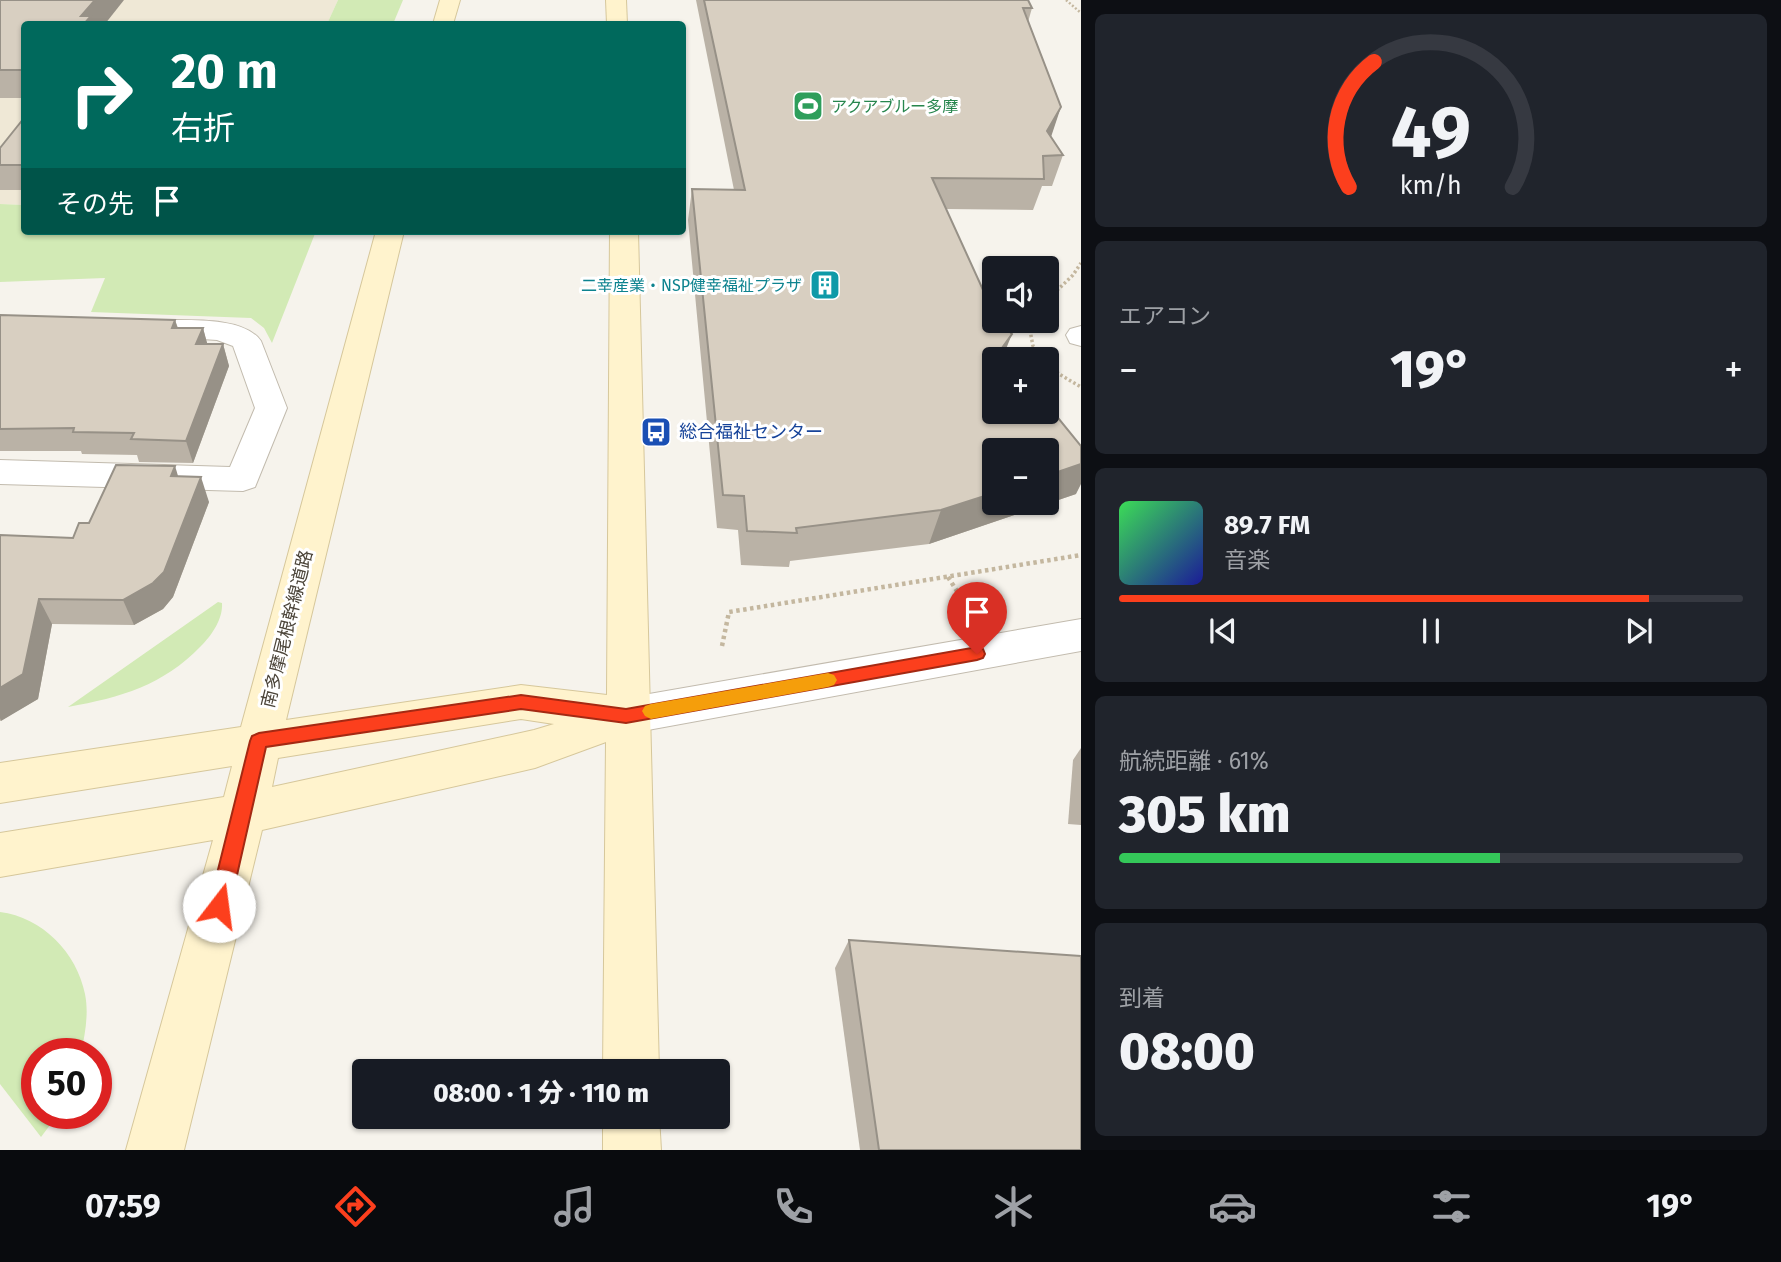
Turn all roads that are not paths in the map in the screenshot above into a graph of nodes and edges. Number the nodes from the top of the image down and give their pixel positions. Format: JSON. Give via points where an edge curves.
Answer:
{"nodes":[{"id":1,"x":450,"y":0,"type":"edge"},
{"id":2,"x":616,"y":0,"type":"edge"},
{"id":3,"x":444,"y":21,"type":"edge"},
{"id":4,"x":617,"y":21,"type":"edge"},
{"id":5,"x":389,"y":235,"type":"edge"},
{"id":6,"x":624,"y":235,"type":"edge"},
{"id":7,"x":125,"y":329,"type":"edge"},
{"id":8,"x":0,"y":472,"type":"edge"},
{"id":9,"x":1081,"y":635,"type":"edge"},
{"id":10,"x":626,"y":716,"type":"junction"},
{"id":11,"x":259,"y":741,"type":"junction"},
{"id":12,"x":0,"y":783,"type":"edge"},
{"id":13,"x":243,"y":814,"type":"junction"},
{"id":14,"x":0,"y":855,"type":"edge"},
{"id":15,"x":631,"y":1059,"type":"edge"},
{"id":16,"x":631,"y":1129,"type":"edge"},
{"id":17,"x":155,"y":1150,"type":"edge"},
{"id":18,"x":632,"y":1150,"type":"edge"}],
"edges":[{"from":1,"to":3,"type":"main road"},
{"from":2,"to":4,"type":"main road"},
{"from":5,"to":11,"type":"main road","name":"南多摩尾根幹線道路"},
{"from":6,"to":10,"type":"main road"},
{"from":7,"to":8,"type":"street","via":[[222,331],[246,341],[271,408],[243,479]]},
{"from":9,"to":10,"type":"street"},
{"from":10,"to":11,"type":"main road","via":[[521,702]]},
{"from":10,"to":13,"type":"main road","via":[[535,749]]},
{"from":10,"to":15,"type":"main road"},
{"from":11,"to":12,"type":"main road"},
{"from":11,"to":13,"type":"main road","name":"南多摩尾根幹線道路"},
{"from":13,"to":14,"type":"main road"},
{"from":13,"to":17,"type":"main road","name":"南多摩尾根幹線道路"},
{"from":16,"to":18,"type":"main road"}]}
